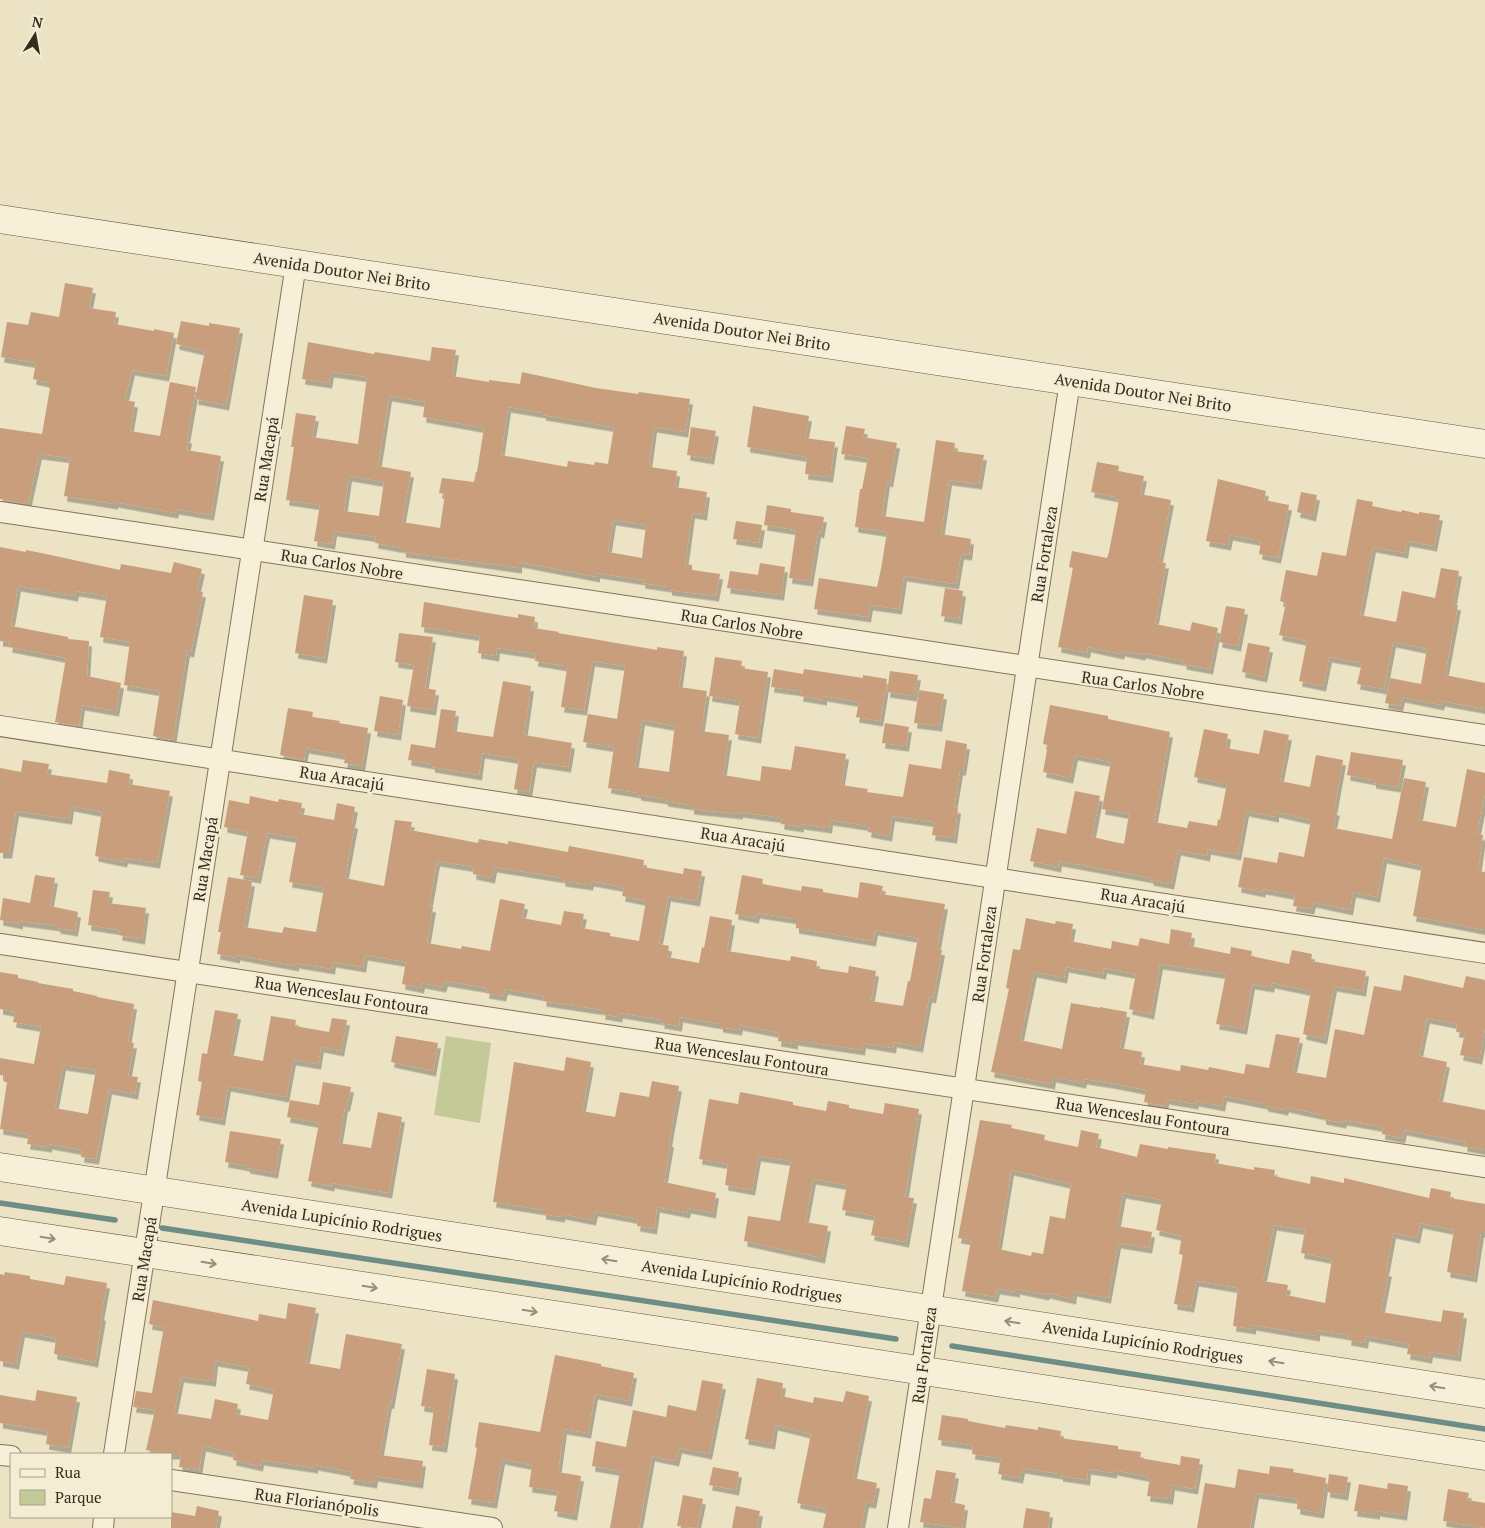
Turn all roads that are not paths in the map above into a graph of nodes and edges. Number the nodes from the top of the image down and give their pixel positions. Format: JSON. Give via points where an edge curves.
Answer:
{"nodes":[{"id":1,"x":0,"y":219,"type":"edge"},
{"id":2,"x":296,"y":264,"type":"junction"},
{"id":3,"x":1070,"y":381,"type":"junction"},
{"id":4,"x":1485,"y":444,"type":"edge"},
{"id":5,"x":0,"y":512,"type":"edge"},
{"id":6,"x":252,"y":550,"type":"junction"},
{"id":7,"x":1027,"y":667,"type":"junction"},
{"id":8,"x":0,"y":726,"type":"edge"},
{"id":9,"x":1485,"y":736,"type":"edge"},
{"id":10,"x":220,"y":760,"type":"junction"},
{"id":11,"x":995,"y":877,"type":"junction"},
{"id":12,"x":0,"y":944,"type":"edge"},
{"id":13,"x":1485,"y":953,"type":"edge"},
{"id":14,"x":188,"y":972,"type":"junction"},
{"id":15,"x":964,"y":1089,"type":"junction"},
{"id":16,"x":0,"y":1167,"type":"edge"},
{"id":17,"x":1485,"y":1167,"type":"edge"},
{"id":18,"x":154,"y":1191,"type":"junction"},
{"id":19,"x":0,"y":1231,"type":"edge"},
{"id":20,"x":145,"y":1253,"type":"junction"},
{"id":21,"x":931,"y":1310,"type":"junction"},
{"id":22,"x":922,"y":1371,"type":"junction"},
{"id":23,"x":1485,"y":1394,"type":"edge"},
{"id":24,"x":114,"y":1453,"type":"edge"},
{"id":25,"x":1485,"y":1456,"type":"edge"},
{"id":26,"x":172,"y":1480,"type":"edge"},
{"id":27,"x":492,"y":1528,"type":"edge"},
{"id":28,"x":898,"y":1528,"type":"edge"}],
"edges":[{"from":1,"to":2,"type":"street","name":"Avenida Doutor Nei Brito"},
{"from":2,"to":3,"type":"street","name":"Avenida Doutor Nei Brito"},
{"from":2,"to":6,"type":"street","name":"Rua Macapá"},
{"from":3,"to":4,"type":"street","name":"Avenida Doutor Nei Brito"},
{"from":3,"to":7,"type":"street","name":"Rua Fortaleza"},
{"from":5,"to":6,"type":"street","name":"Rua Carlos Nobre"},
{"from":6,"to":7,"type":"street","name":"Rua Carlos Nobre"},
{"from":6,"to":10,"type":"street","name":"Rua Macapá"},
{"from":7,"to":9,"type":"street","name":"Rua Carlos Nobre"},
{"from":7,"to":11,"type":"street","name":"Rua Fortaleza"},
{"from":8,"to":10,"type":"street","name":"Rua Aracajú"},
{"from":10,"to":11,"type":"street","name":"Rua Aracajú"},
{"from":10,"to":14,"type":"street","name":"Rua Macapá"},
{"from":11,"to":13,"type":"street","name":"Rua Aracajú"},
{"from":11,"to":15,"type":"street","name":"Rua Fortaleza"},
{"from":12,"to":14,"type":"street","name":"Rua Wenceslau Fontoura"},
{"from":14,"to":15,"type":"street","name":"Rua Wenceslau Fontoura"},
{"from":14,"to":18,"type":"street","name":"Rua Macapá"},
{"from":15,"to":17,"type":"street","name":"Rua Wenceslau Fontoura"},
{"from":15,"to":21,"type":"street","name":"Rua Fortaleza"},
{"from":16,"to":18,"type":"street","name":"Avenida Lupicínio Rodrigues"},
{"from":18,"to":20,"type":"street","name":"Rua Macapá"},
{"from":21,"to":18,"type":"street","name":"Avenida Lupicínio Rodrigues","one_way":true},
{"from":19,"to":20,"type":"street","one_way":true},
{"from":20,"to":22,"type":"street","one_way":true},
{"from":20,"to":24,"type":"street","name":"Rua Macapá"},
{"from":21,"to":22,"type":"street","name":"Rua Fortaleza"},
{"from":23,"to":21,"type":"street","name":"Avenida Lupicínio Rodrigues","one_way":true},
{"from":22,"to":25,"type":"street"},
{"from":22,"to":28,"type":"street","name":"Rua Fortaleza"},
{"from":26,"to":27,"type":"street","name":"Rua Florianópolis"}]}
